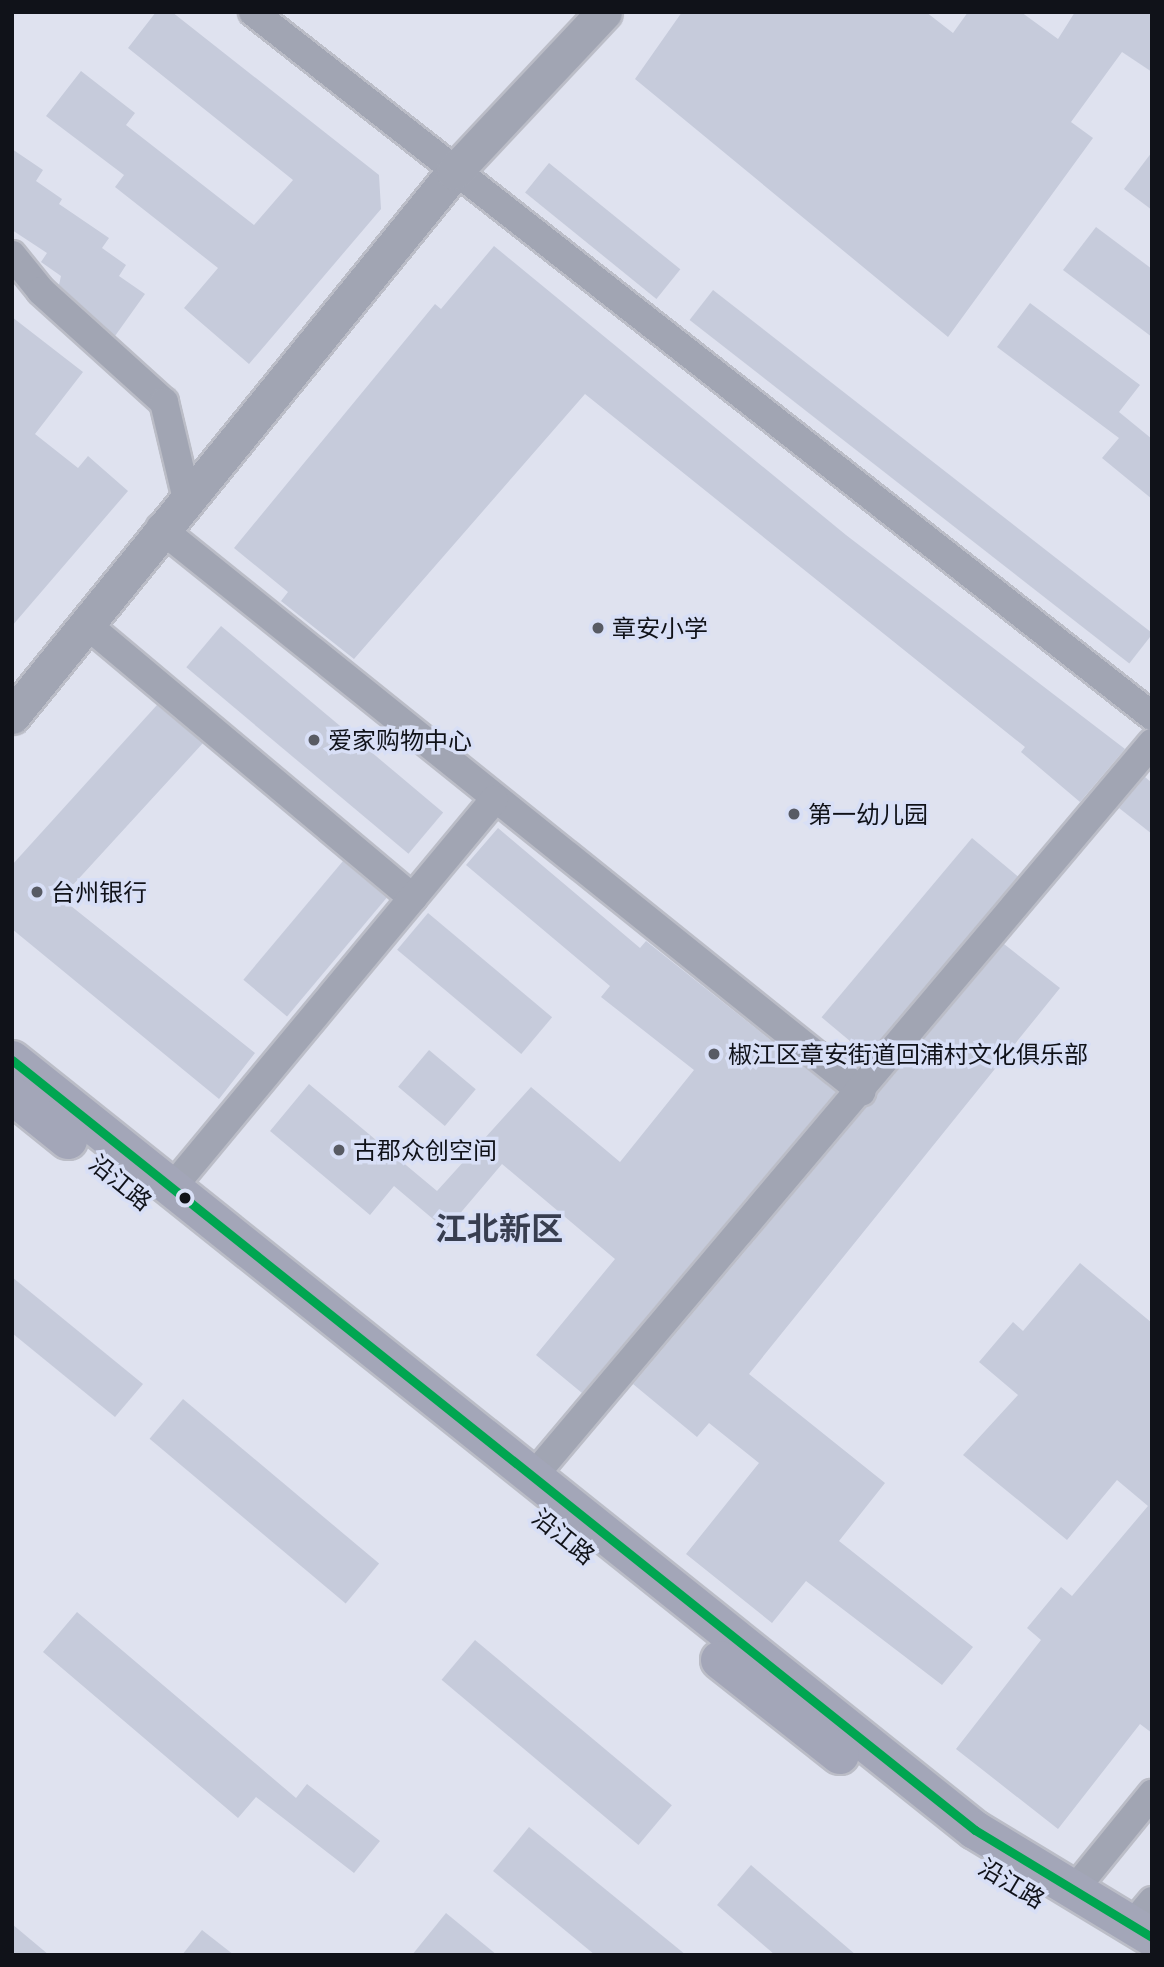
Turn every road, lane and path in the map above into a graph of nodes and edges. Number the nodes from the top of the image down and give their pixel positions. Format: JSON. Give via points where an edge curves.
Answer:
{"nodes":[{"id":1,"x":253,"y":12,"type":"edge"},
{"id":2,"x":604,"y":12,"type":"edge"},
{"id":3,"x":454,"y":172,"type":"junction"},
{"id":4,"x":12,"y":256,"type":"edge"},
{"id":5,"x":186,"y":495,"type":"junction"},
{"id":6,"x":160,"y":528,"type":"junction"},
{"id":7,"x":85,"y":623,"type":"junction"},
{"id":8,"x":12,"y":716,"type":"edge"},
{"id":9,"x":1152,"y":716,"type":"edge"},
{"id":10,"x":1152,"y":743,"type":"edge"},
{"id":11,"x":494,"y":800,"type":"junction"},
{"id":12,"x":412,"y":898,"type":"junction"},
{"id":13,"x":12,"y":1060,"type":"edge"},
{"id":14,"x":862,"y":1092,"type":"junction"},
{"id":15,"x":12,"y":1095,"type":"edge"},
{"id":16,"x":171,"y":1189,"type":"junction"},
{"id":17,"x":531,"y":1479,"type":"junction"},
{"id":18,"x":1152,"y":1794,"type":"edge"},
{"id":19,"x":1074,"y":1890,"type":"junction"},
{"id":20,"x":1142,"y":1929,"type":"edge"}],
"edges":[{"from":1,"to":3,"type":"street"},
{"from":2,"to":3,"type":"street"},
{"from":3,"to":5,"type":"street"},
{"from":3,"to":9,"type":"street"},
{"from":4,"to":5,"type":"street","via":[[41,291],[164,402]]},
{"from":5,"to":6,"type":"street"},
{"from":6,"to":7,"type":"street"},
{"from":6,"to":11,"type":"street"},
{"from":7,"to":8,"type":"street"},
{"from":7,"to":12,"type":"street"},
{"from":10,"to":14,"type":"street"},
{"from":11,"to":12,"type":"street"},
{"from":11,"to":14,"type":"street"},
{"from":12,"to":16,"type":"street"},
{"from":13,"to":16,"type":"main road","name":"沿江路"},
{"from":14,"to":17,"type":"street"},
{"from":15,"to":20,"type":"main road","name":"沿江路","via":[[960,1851]]},
{"from":16,"to":17,"type":"main road","name":"沿江路"},
{"from":17,"to":19,"type":"main road","name":"沿江路","via":[[975,1830]]},
{"from":18,"to":19,"type":"street"},
{"from":19,"to":20,"type":"main road","name":"沿江路"}]}
